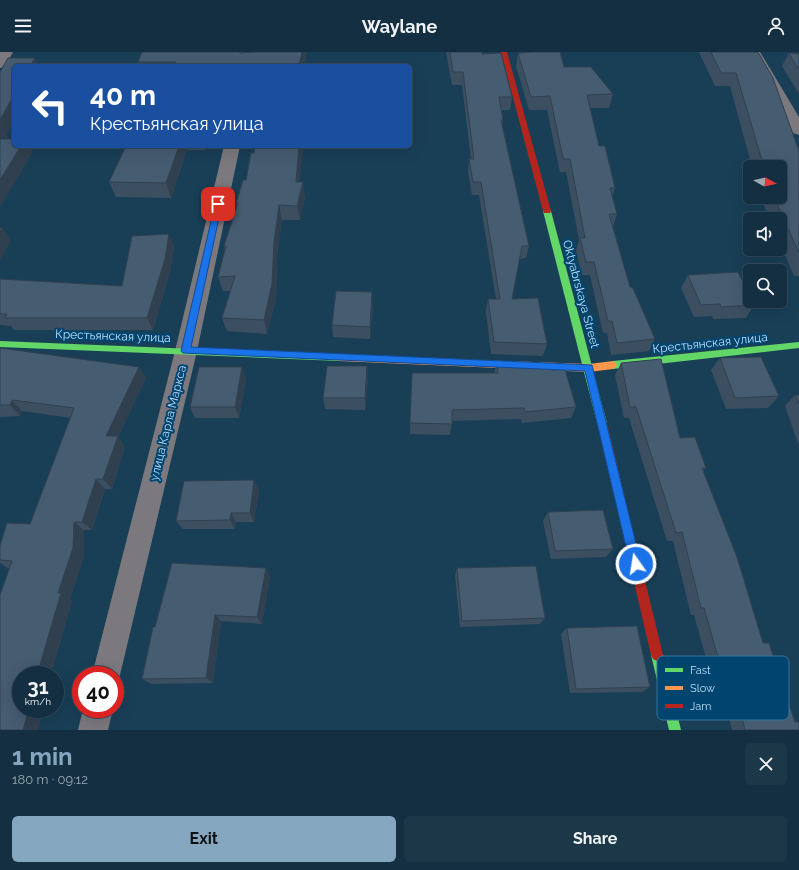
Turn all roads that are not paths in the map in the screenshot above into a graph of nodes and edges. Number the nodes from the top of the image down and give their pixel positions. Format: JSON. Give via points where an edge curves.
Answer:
{"nodes":[{"id":1,"x":6,"y":52,"type":"edge"},
{"id":2,"x":504,"y":52,"type":"edge"},
{"id":3,"x":753,"y":52,"type":"edge"},
{"id":4,"x":0,"y":64,"type":"edge"},
{"id":5,"x":799,"y":130,"type":"edge"},
{"id":6,"x":232,"y":148,"type":"edge"},
{"id":7,"x":0,"y":344,"type":"edge"},
{"id":8,"x":799,"y":345,"type":"edge"},
{"id":9,"x":186,"y":351,"type":"junction"},
{"id":10,"x":589,"y":368,"type":"junction"},
{"id":11,"x":657,"y":656,"type":"edge"},
{"id":12,"x":108,"y":666,"type":"edge"},
{"id":13,"x":96,"y":718,"type":"edge"},
{"id":14,"x":673,"y":720,"type":"edge"},
{"id":15,"x":93,"y":730,"type":"edge"},
{"id":16,"x":675,"y":730,"type":"edge"}],
"edges":[{"from":1,"to":4,"type":"street"},
{"from":2,"to":10,"type":"street","name":"Oktyabrskaya Street"},
{"from":3,"to":5,"type":"street"},
{"from":6,"to":9,"type":"street","name":"улица Карла Маркса"},
{"from":7,"to":9,"type":"street","name":"Крестьянская улица"},
{"from":8,"to":10,"type":"street","name":"Крестьянская улица"},
{"from":9,"to":10,"type":"street","name":"Крестьянская улица"},
{"from":9,"to":12,"type":"street","name":"улица Карла Маркса"},
{"from":10,"to":11,"type":"street","name":"Oktyabrskaya Street"},
{"from":13,"to":15,"type":"street"},
{"from":14,"to":16,"type":"street","name":"Oktyabrskaya Street"}]}
